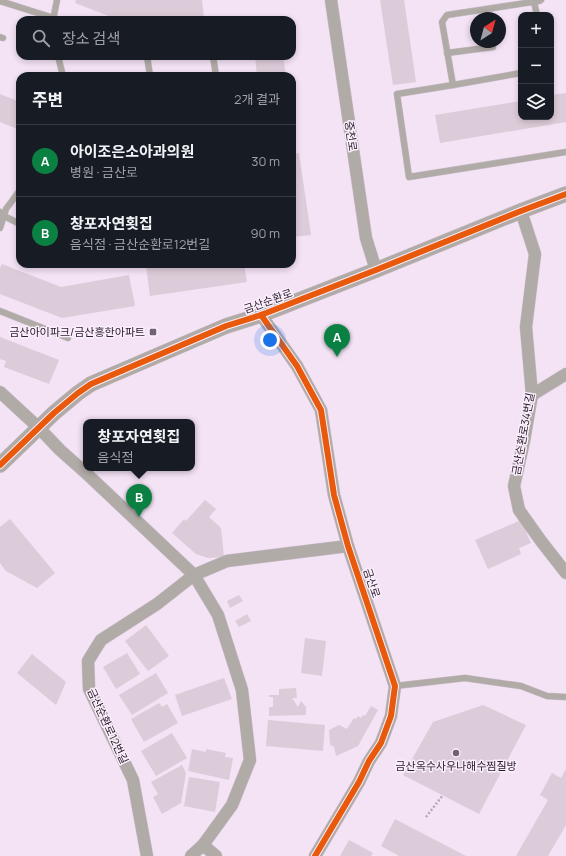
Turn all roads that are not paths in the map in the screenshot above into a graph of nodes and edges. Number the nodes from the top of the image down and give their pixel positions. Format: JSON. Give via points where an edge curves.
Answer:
{"nodes":[{"id":1,"x":57,"y":0,"type":"edge"},
{"id":2,"x":331,"y":0,"type":"edge"},
{"id":3,"x":542,"y":0,"type":"edge"},
{"id":4,"x":0,"y":1,"type":"edge"},
{"id":5,"x":534,"y":2,"type":"junction"},
{"id":6,"x":536,"y":12,"type":"edge"},
{"id":7,"x":44,"y":16,"type":"edge"},
{"id":8,"x":54,"y":16,"type":"edge"},
{"id":9,"x":486,"y":48,"type":"edge"},
{"id":10,"x":448,"y":53,"type":"junction"},
{"id":11,"x":59,"y":60,"type":"edge"},
{"id":12,"x":148,"y":60,"type":"edge"},
{"id":13,"x":214,"y":60,"type":"edge"},
{"id":14,"x":62,"y":72,"type":"edge"},
{"id":15,"x":149,"y":72,"type":"edge"},
{"id":16,"x":215,"y":72,"type":"edge"},
{"id":17,"x":518,"y":74,"type":"edge"},
{"id":18,"x":454,"y":86,"type":"junction"},
{"id":19,"x":566,"y":152,"type":"edge"},
{"id":20,"x":566,"y":194,"type":"edge"},
{"id":21,"x":16,"y":195,"type":"edge"},
{"id":22,"x":521,"y":210,"type":"junction"},
{"id":23,"x":2,"y":214,"type":"edge"},
{"id":24,"x":16,"y":222,"type":"edge"},
{"id":25,"x":0,"y":228,"type":"edge"},
{"id":26,"x":376,"y":270,"type":"junction"},
{"id":27,"x":0,"y":311,"type":"edge"},
{"id":28,"x":261,"y":315,"type":"junction"},
{"id":29,"x":68,"y":338,"type":"dead end"},
{"id":30,"x":566,"y":374,"type":"edge"},
{"id":31,"x":0,"y":392,"type":"edge"},
{"id":32,"x":532,"y":395,"type":"junction"},
{"id":33,"x":39,"y":428,"type":"junction"},
{"id":34,"x":0,"y":465,"type":"edge"},
{"id":35,"x":83,"y":470,"type":"edge"},
{"id":36,"x":84,"y":471,"type":"edge"},
{"id":37,"x":348,"y":546,"type":"junction"},
{"id":38,"x":566,"y":573,"type":"edge"},
{"id":39,"x":194,"y":574,"type":"junction"},
{"id":40,"x":395,"y":686,"type":"junction"},
{"id":41,"x":566,"y":697,"type":"edge"},
{"id":42,"x":203,"y":845,"type":"junction"},
{"id":43,"x":147,"y":856,"type":"edge"},
{"id":44,"x":191,"y":856,"type":"edge"},
{"id":45,"x":216,"y":856,"type":"edge"},
{"id":46,"x":315,"y":856,"type":"edge"}],
"edges":[{"from":1,"to":8,"type":"lane"},
{"from":2,"to":26,"type":"street","name":"중천로","via":[[366,238]]},
{"from":3,"to":5,"type":"lane"},
{"from":4,"to":7,"type":"lane"},
{"from":5,"to":6,"type":"lane"},
{"from":5,"to":10,"type":"lane","via":[[447,15],[442,22]]},
{"from":9,"to":10,"type":"lane"},
{"from":10,"to":18,"type":"lane"},
{"from":11,"to":14,"type":"lane"},
{"from":12,"to":15,"type":"lane"},
{"from":13,"to":16,"type":"lane"},
{"from":17,"to":18,"type":"lane"},
{"from":18,"to":19,"type":"lane","via":[[397,94],[409,177]]},
{"from":20,"to":22,"type":"street","name":"금산순환로"},
{"from":21,"to":23,"type":"lane"},
{"from":22,"to":26,"type":"street","name":"금산순환로"},
{"from":22,"to":32,"type":"street","name":"금산순환로34번길","via":[[535,254],[526,327]]},
{"from":23,"to":24,"type":"lane"},
{"from":23,"to":25,"type":"lane"},
{"from":26,"to":28,"type":"street","name":"금산순환로"},
{"from":27,"to":29,"type":"lane"},
{"from":28,"to":33,"type":"street","name":"금산순환로","via":[[226,326],[91,384]]},
{"from":28,"to":37,"type":"street","name":"금산로","via":[[297,366],[321,410],[334,495]]},
{"from":30,"to":32,"type":"street"},
{"from":31,"to":33,"type":"street"},
{"from":32,"to":38,"type":"street","name":"금산순환로34번길","via":[[514,486],[519,510]]},
{"from":33,"to":34,"type":"street","name":"금산순환로"},
{"from":33,"to":35,"type":"street"},
{"from":36,"to":39,"type":"street"},
{"from":37,"to":39,"type":"street","name":"금산순환로12번길","via":[[227,561]]},
{"from":37,"to":40,"type":"street","name":"금산로"},
{"from":39,"to":42,"type":"street","via":[[218,615],[242,690],[250,760],[232,805]]},
{"from":39,"to":43,"type":"street","name":"금산순환로12번길","via":[[157,604],[101,640],[88,661],[89,689],[133,780]]},
{"from":40,"to":41,"type":"lane","via":[[465,678],[521,686],[547,696]]},
{"from":40,"to":46,"type":"street","name":"금산로","via":[[391,716],[381,743]]},
{"from":42,"to":44,"type":"street"},
{"from":42,"to":45,"type":"street"}]}
